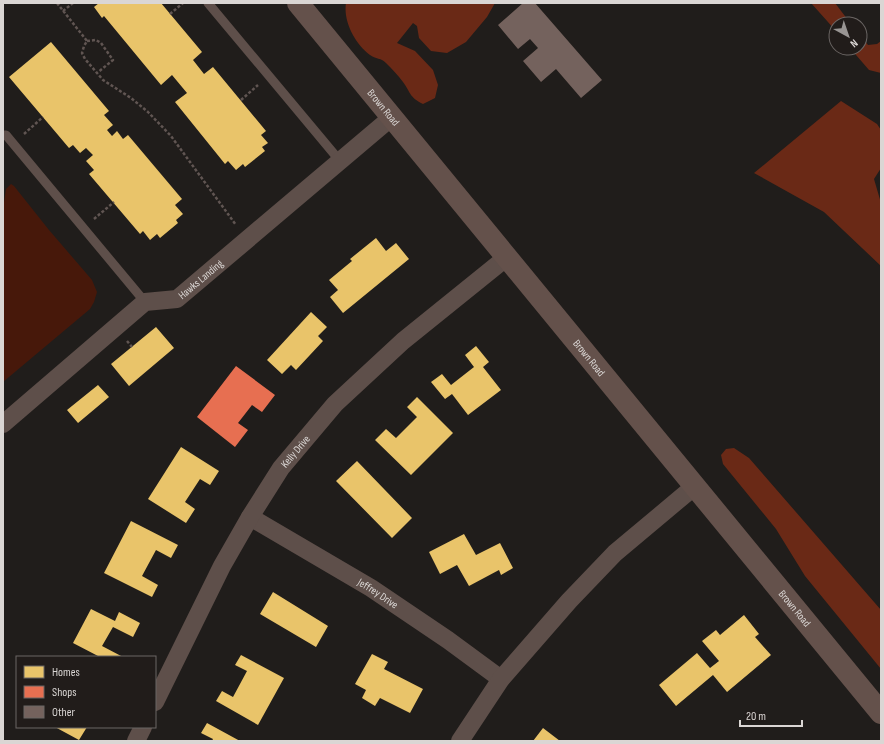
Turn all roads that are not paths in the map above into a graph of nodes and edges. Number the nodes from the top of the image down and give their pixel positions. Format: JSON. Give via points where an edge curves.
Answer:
{"nodes":[{"id":1,"x":208,"y":3,"type":"edge"},
{"id":2,"x":298,"y":3,"type":"edge"},
{"id":3,"x":392,"y":117,"type":"junction"},
{"id":4,"x":3,"y":135,"type":"edge"},
{"id":5,"x":340,"y":161,"type":"junction"},
{"id":6,"x":507,"y":257,"type":"junction"},
{"id":7,"x":145,"y":302,"type":"junction"},
{"id":8,"x":3,"y":424,"type":"edge"},
{"id":9,"x":695,"y":486,"type":"junction"},
{"id":10,"x":250,"y":518,"type":"junction"},
{"id":11,"x":501,"y":679,"type":"junction"},
{"id":12,"x":156,"y":700,"type":"edge"},
{"id":13,"x":881,"y":712,"type":"edge"},
{"id":14,"x":142,"y":728,"type":"edge"},
{"id":15,"x":136,"y":741,"type":"edge"},
{"id":16,"x":460,"y":741,"type":"edge"}],
"edges":[{"from":1,"to":5,"type":"lane"},
{"from":2,"to":3,"type":"street","name":"Brown Road"},
{"from":3,"to":5,"type":"street","name":"Hawks Landing"},
{"from":3,"to":6,"type":"street","name":"Brown Road"},
{"from":4,"to":7,"type":"lane","via":[[6,135]]},
{"from":5,"to":7,"type":"street","name":"Hawks Landing","via":[[177,299]]},
{"from":6,"to":9,"type":"street","name":"Brown Road"},
{"from":6,"to":10,"type":"street","name":"Kelly Drive","via":[[403,341],[335,404],[281,468]]},
{"from":7,"to":8,"type":"street"},
{"from":9,"to":11,"type":"street","via":[[615,553]]},
{"from":9,"to":13,"type":"street","name":"Brown Road"},
{"from":10,"to":11,"type":"street","name":"Jeffrey Drive","via":[[371,588]]},
{"from":10,"to":12,"type":"street","name":"Kelly Drive","via":[[222,566]]},
{"from":11,"to":16,"type":"street"},
{"from":14,"to":15,"type":"street"}]}
